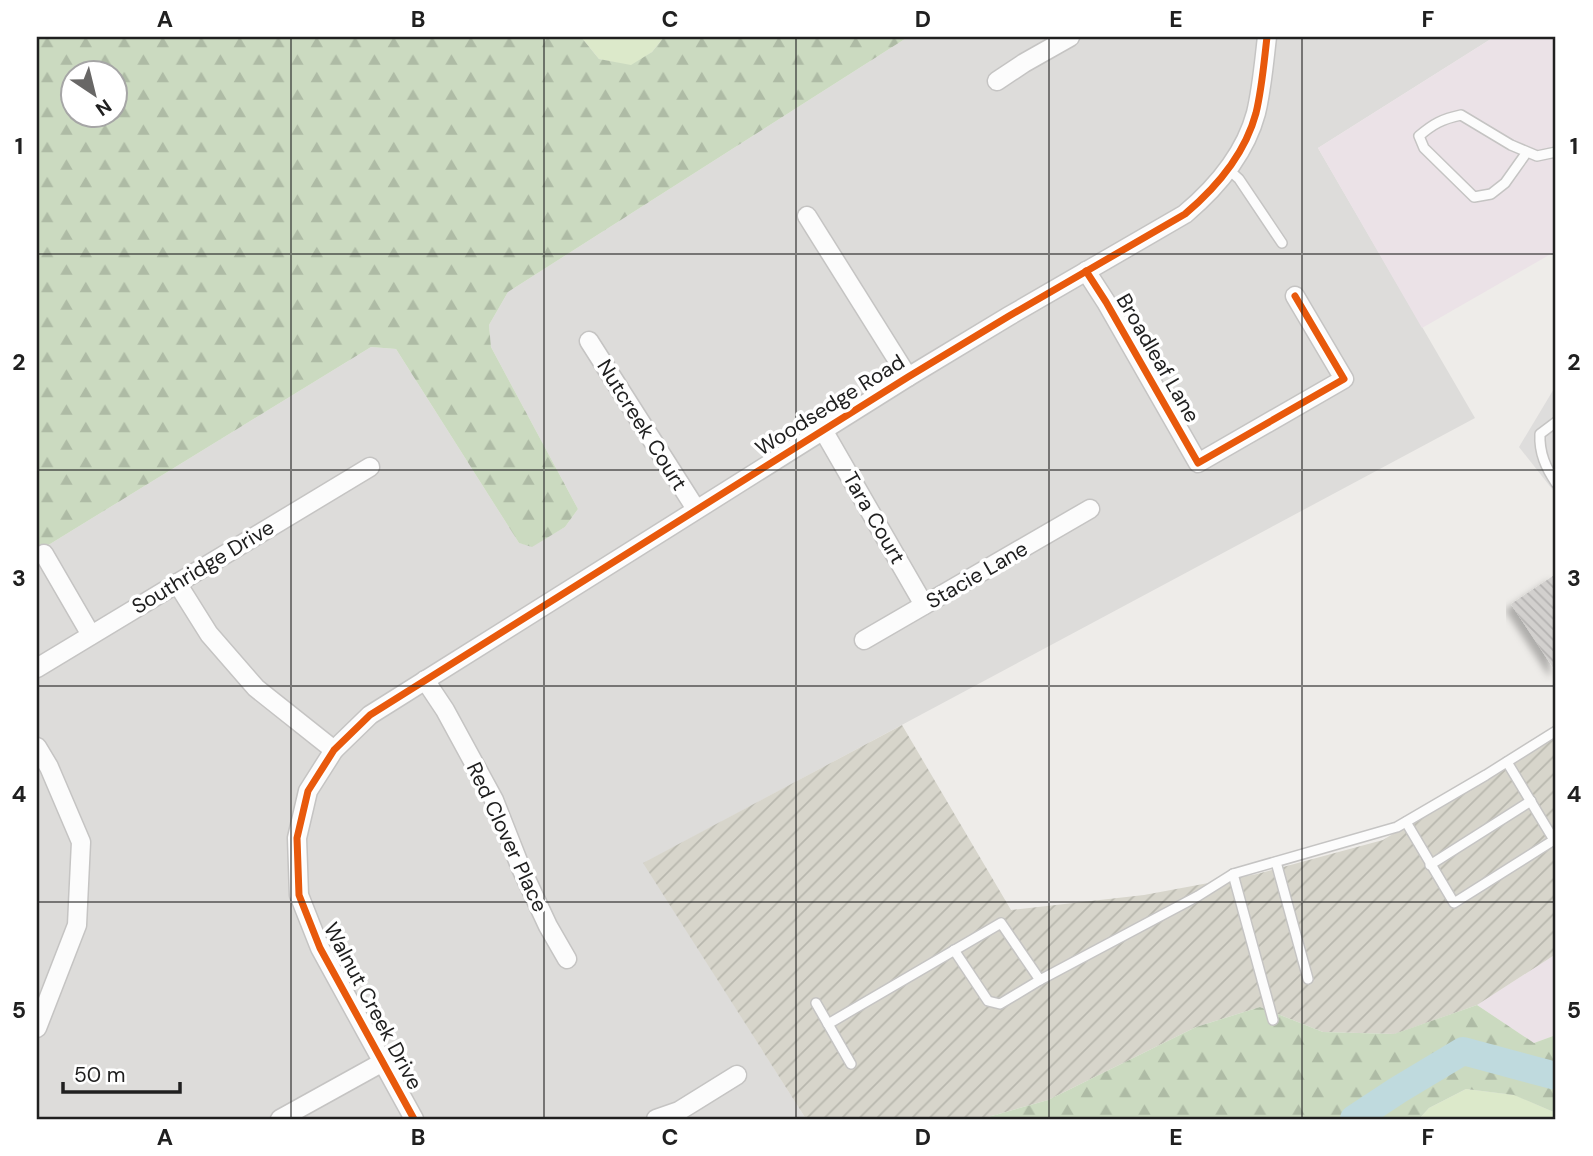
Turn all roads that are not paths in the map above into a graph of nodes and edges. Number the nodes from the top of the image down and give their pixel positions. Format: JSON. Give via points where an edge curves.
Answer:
{"nodes":[{"id":1,"x":1070,"y":37,"type":"edge"},
{"id":2,"x":1267,"y":37,"type":"edge"},
{"id":3,"x":998,"y":82,"type":"dead end"},
{"id":4,"x":1527,"y":152,"type":"junction"},
{"id":5,"x":1556,"y":152,"type":"edge"},
{"id":6,"x":1228,"y":169,"type":"junction"},
{"id":7,"x":807,"y":216,"type":"dead end"},
{"id":8,"x":1282,"y":243,"type":"dead end"},
{"id":9,"x":1086,"y":271,"type":"junction"},
{"id":10,"x":1295,"y":296,"type":"dead end"},
{"id":11,"x":589,"y":341,"type":"dead end"},
{"id":12,"x":908,"y":377,"type":"junction"},
{"id":13,"x":1556,"y":422,"type":"edge"},
{"id":14,"x":823,"y":430,"type":"junction"},
{"id":15,"x":370,"y":467,"type":"dead end"},
{"id":16,"x":1556,"y":483,"type":"edge"},
{"id":17,"x":696,"y":509,"type":"junction"},
{"id":18,"x":1090,"y":509,"type":"dead end"},
{"id":19,"x":44,"y":554,"type":"dead end"},
{"id":20,"x":177,"y":583,"type":"junction"},
{"id":21,"x":924,"y":606,"type":"junction"},
{"id":22,"x":91,"y":635,"type":"junction"},
{"id":23,"x":864,"y":640,"type":"dead end"},
{"id":24,"x":37,"y":668,"type":"edge"},
{"id":25,"x":425,"y":680,"type":"junction"},
{"id":26,"x":1556,"y":731,"type":"edge"},
{"id":27,"x":37,"y":747,"type":"edge"},
{"id":28,"x":334,"y":750,"type":"junction"},
{"id":29,"x":1507,"y":762,"type":"junction"},
{"id":30,"x":1531,"y":801,"type":"junction"},
{"id":31,"x":1406,"y":822,"type":"junction"},
{"id":32,"x":1276,"y":862,"type":"junction"},
{"id":33,"x":1430,"y":865,"type":"junction"},
{"id":34,"x":1233,"y":874,"type":"junction"},
{"id":35,"x":954,"y":950,"type":"junction"},
{"id":36,"x":567,"y":959,"type":"dead end"},
{"id":37,"x":1308,"y":979,"type":"dead end"},
{"id":38,"x":1040,"y":980,"type":"junction"},
{"id":39,"x":816,"y":1003,"type":"dead end"},
{"id":40,"x":1273,"y":1020,"type":"dead end"},
{"id":41,"x":828,"y":1024,"type":"junction"},
{"id":42,"x":37,"y":1028,"type":"edge"},
{"id":43,"x":383,"y":1062,"type":"junction"},
{"id":44,"x":851,"y":1064,"type":"dead end"},
{"id":45,"x":737,"y":1074,"type":"dead end"},
{"id":46,"x":682,"y":1115,"type":"edge"},
{"id":47,"x":280,"y":1119,"type":"edge"},
{"id":48,"x":414,"y":1119,"type":"edge"},
{"id":49,"x":656,"y":1119,"type":"edge"}],
"edges":[{"from":1,"to":3,"type":"street"},
{"from":2,"to":6,"type":"street","name":"Woodsedge Road","via":[[1256,111],[1247,139]]},
{"from":4,"to":4,"type":"lane","via":[[1461,116],[1433,124],[1419,136],[1424,148],[1474,197],[1491,194],[1505,183]]},
{"from":4,"to":5,"type":"lane","via":[[1537,156]]},
{"from":6,"to":8,"type":"lane"},
{"from":6,"to":9,"type":"street","name":"Woodsedge Road","via":[[1209,194],[1185,214]]},
{"from":7,"to":12,"type":"street"},
{"from":9,"to":10,"type":"street","name":"Broadleaf Lane","via":[[1198,463],[1344,379]]},
{"from":9,"to":12,"type":"street","name":"Woodsedge Road"},
{"from":11,"to":17,"type":"street","name":"Nutcreek Court"},
{"from":12,"to":14,"type":"street","name":"Woodsedge Road"},
{"from":13,"to":16,"type":"lane","via":[[1539,440],[1546,468]]},
{"from":14,"to":17,"type":"street","name":"Woodsedge Road"},
{"from":14,"to":21,"type":"street","name":"Tara Court"},
{"from":15,"to":20,"type":"street","name":"Southridge Drive"},
{"from":17,"to":25,"type":"street","name":"Woodsedge Road"},
{"from":18,"to":21,"type":"street","name":"Stacie Lane"},
{"from":19,"to":22,"type":"street"},
{"from":20,"to":22,"type":"street","name":"Southridge Drive"},
{"from":20,"to":28,"type":"street","via":[[209,634],[256,688]]},
{"from":21,"to":23,"type":"street","name":"Stacie Lane"},
{"from":22,"to":24,"type":"street","name":"Southridge Drive"},
{"from":25,"to":28,"type":"street","name":"Woodsedge Road","via":[[370,715]]},
{"from":25,"to":36,"type":"street","name":"Red Clover Place","via":[[494,800],[520,866]]},
{"from":26,"to":29,"type":"lane"},
{"from":27,"to":42,"type":"street","via":[[81,842],[77,925]]},
{"from":28,"to":43,"type":"street","name":"Walnut Creek Drive","via":[[305,803],[297,838],[299,895],[320,948]]},
{"from":29,"to":30,"type":"lane"},
{"from":29,"to":31,"type":"lane"},
{"from":30,"to":33,"type":"lane"},
{"from":30,"to":33,"type":"lane","via":[[1554,840],[1454,903]]},
{"from":31,"to":32,"type":"lane"},
{"from":31,"to":33,"type":"lane"},
{"from":32,"to":34,"type":"lane"},
{"from":32,"to":37,"type":"lane"},
{"from":34,"to":38,"type":"lane"},
{"from":34,"to":40,"type":"lane"},
{"from":35,"to":38,"type":"lane","via":[[988,1001],[1000,1004]]},
{"from":35,"to":38,"type":"lane","via":[[1001,923]]},
{"from":35,"to":41,"type":"lane"},
{"from":39,"to":41,"type":"lane"},
{"from":41,"to":44,"type":"lane"},
{"from":43,"to":47,"type":"street"},
{"from":43,"to":48,"type":"street","name":"Walnut Creek Drive"},
{"from":45,"to":46,"type":"street"},
{"from":46,"to":49,"type":"street"}]}
